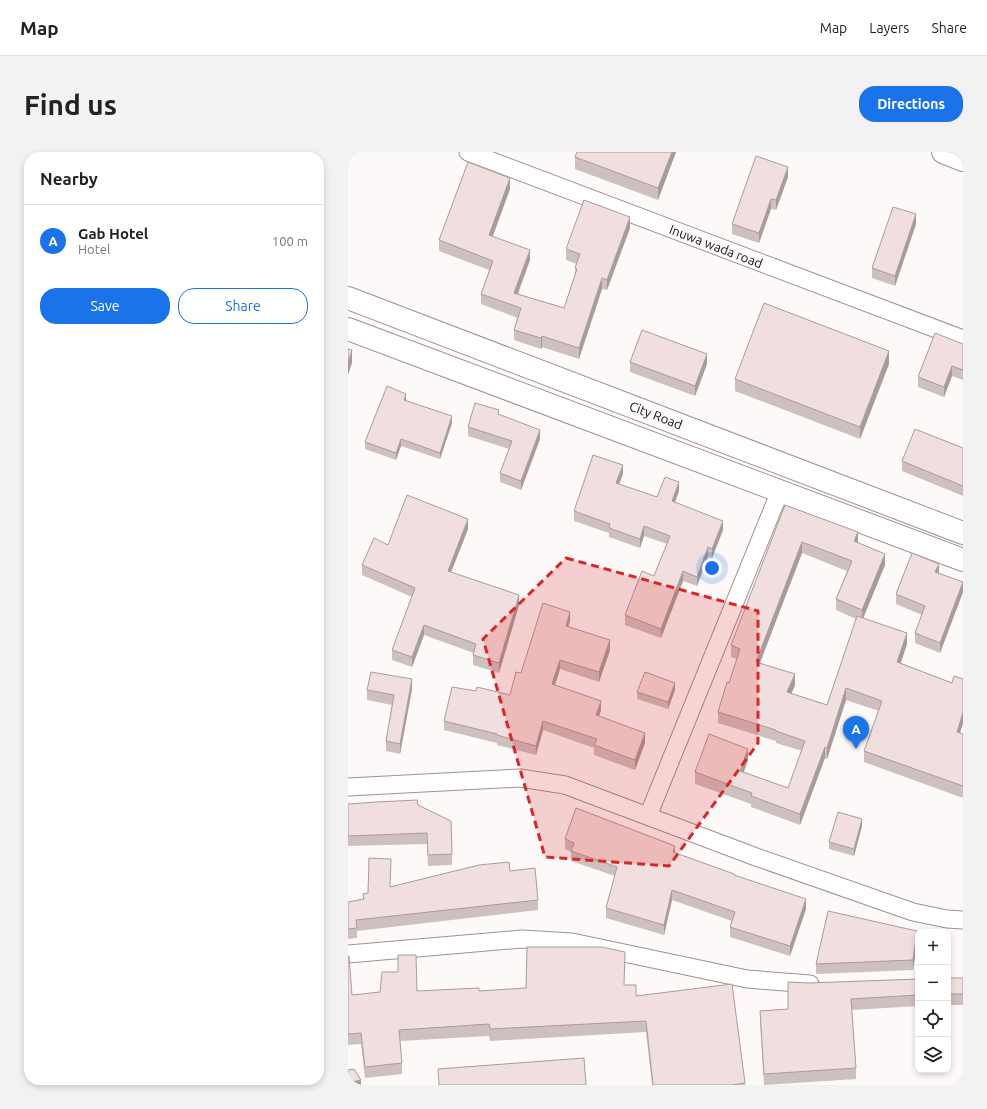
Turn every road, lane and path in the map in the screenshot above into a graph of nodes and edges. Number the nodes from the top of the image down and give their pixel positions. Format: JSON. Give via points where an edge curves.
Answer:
{"nodes":[{"id":1,"x":468,"y":152,"type":"edge"},
{"id":2,"x":943,"y":152,"type":"edge"},
{"id":3,"x":963,"y":160,"type":"edge"},
{"id":4,"x":348,"y":298,"type":"edge"},
{"id":5,"x":348,"y":329,"type":"edge"},
{"id":6,"x":963,"y":339,"type":"edge"},
{"id":7,"x":780,"y":491,"type":"junction"},
{"id":8,"x":963,"y":532,"type":"edge"},
{"id":9,"x":963,"y":560,"type":"edge"},
{"id":10,"x":348,"y":787,"type":"edge"},
{"id":11,"x":648,"y":816,"type":"junction"},
{"id":12,"x":963,"y":920,"type":"edge"},
{"id":13,"x":348,"y":954,"type":"edge"},
{"id":14,"x":825,"y":983,"type":"edge"}],
"edges":[{"from":1,"to":6,"type":"street","name":"Inuwa wada road"},
{"from":2,"to":3,"type":"main road"},
{"from":4,"to":8,"type":"main road","name":"City Road"},
{"from":5,"to":7,"type":"main road"},
{"from":7,"to":9,"type":"main road"},
{"from":7,"to":11,"type":"street"},
{"from":10,"to":11,"type":"street","via":[[520,778],[565,785]]},
{"from":11,"to":12,"type":"street","via":[[913,912]]},
{"from":13,"to":14,"type":"street","via":[[522,939],[564,941],[747,979]]}]}
